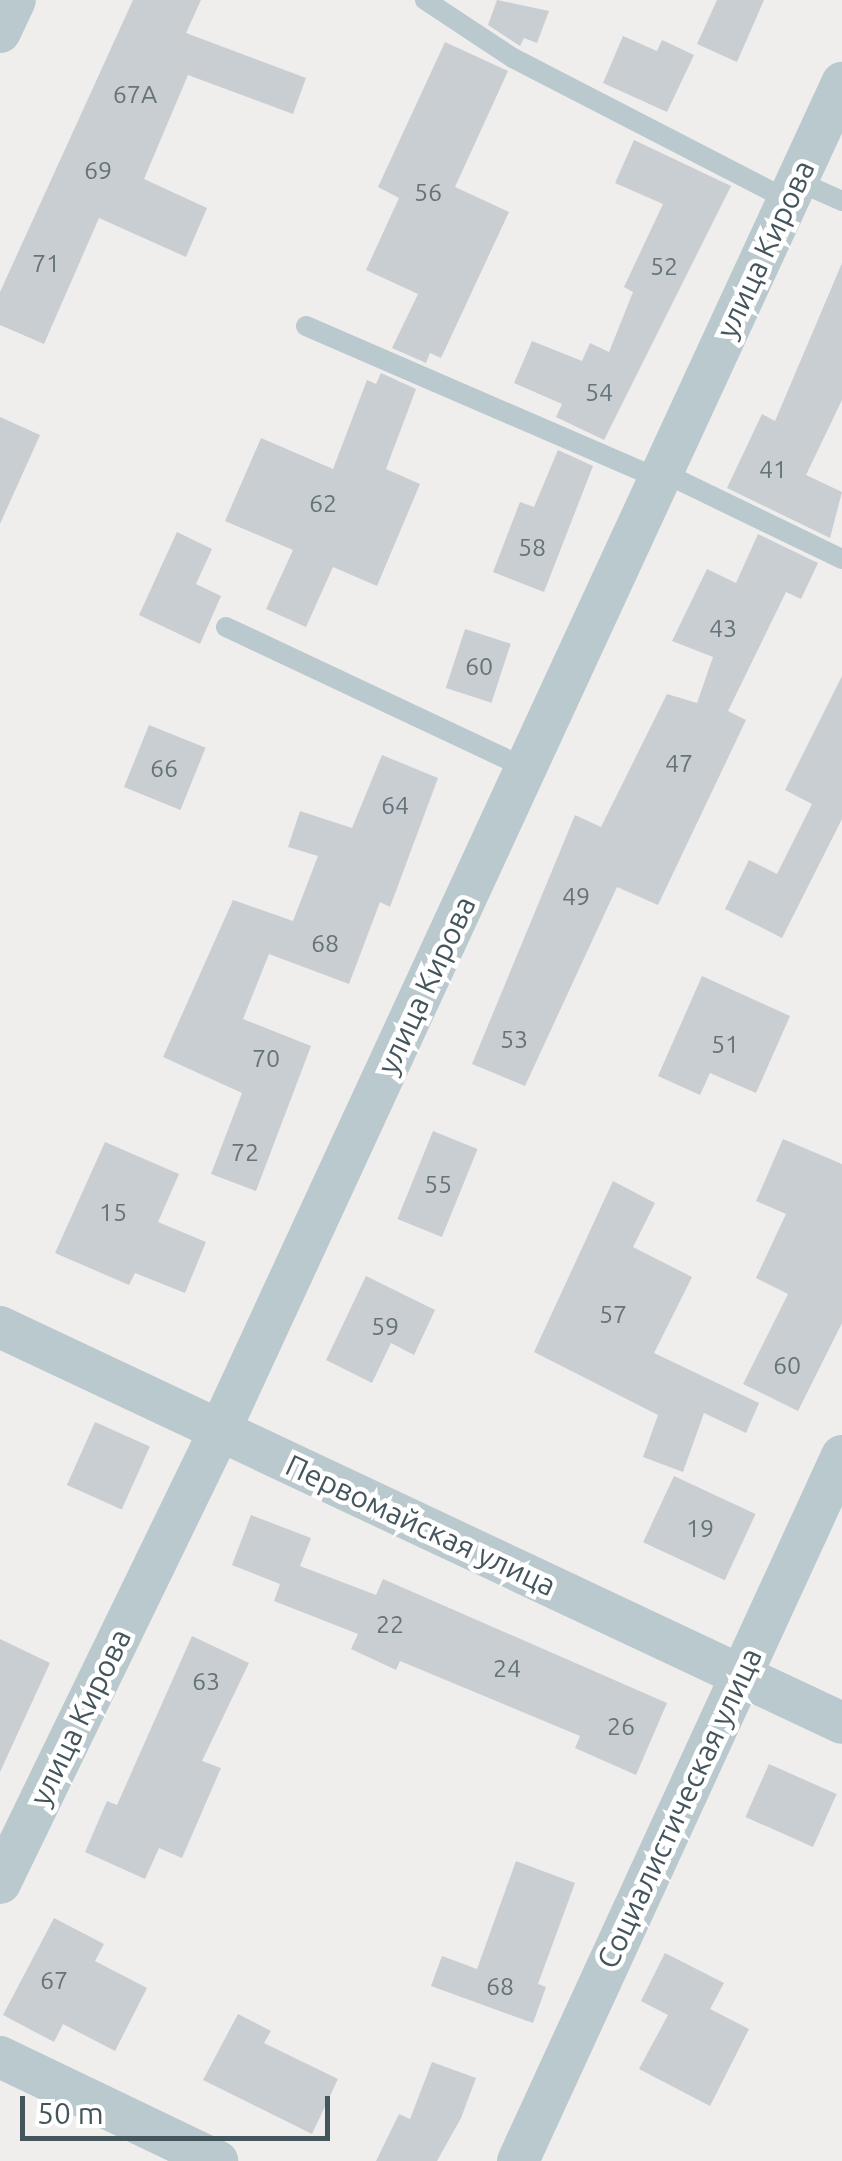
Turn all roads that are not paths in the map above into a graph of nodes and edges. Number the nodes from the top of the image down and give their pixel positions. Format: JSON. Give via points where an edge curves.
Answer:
{"nodes":[{"id":1,"x":15,"y":0,"type":"edge"},
{"id":2,"x":426,"y":0,"type":"edge"},
{"id":3,"x":0,"y":32,"type":"edge"},
{"id":4,"x":842,"y":82,"type":"edge"},
{"id":5,"x":792,"y":191,"type":"junction"},
{"id":6,"x":842,"y":202,"type":"edge"},
{"id":7,"x":306,"y":326,"type":"dead end"},
{"id":8,"x":661,"y":476,"type":"junction"},
{"id":9,"x":842,"y":559,"type":"edge"},
{"id":10,"x":226,"y":627,"type":"dead end"},
{"id":11,"x":526,"y":768,"type":"junction"},
{"id":12,"x":0,"y":1327,"type":"edge"},
{"id":13,"x":220,"y":1430,"type":"junction"},
{"id":14,"x":842,"y":1456,"type":"edge"},
{"id":15,"x":739,"y":1674,"type":"junction"},
{"id":16,"x":842,"y":1723,"type":"edge"},
{"id":17,"x":0,"y":1882,"type":"edge"},
{"id":18,"x":0,"y":2058,"type":"edge"},
{"id":19,"x":217,"y":2161,"type":"edge"},
{"id":20,"x":518,"y":2161,"type":"edge"}],
"edges":[{"from":1,"to":3,"type":"street"},
{"from":2,"to":5,"type":"lane","via":[[512,58]]},
{"from":4,"to":5,"type":"street","name":"улица Кирова"},
{"from":5,"to":6,"type":"lane"},
{"from":5,"to":8,"type":"street","name":"улица Кирова"},
{"from":7,"to":8,"type":"lane"},
{"from":8,"to":9,"type":"lane"},
{"from":8,"to":11,"type":"street","name":"улица Кирова"},
{"from":10,"to":11,"type":"lane"},
{"from":11,"to":13,"type":"street","name":"улица Кирова"},
{"from":12,"to":13,"type":"street","name":"Первомайская улица"},
{"from":13,"to":15,"type":"street","name":"Первомайская улица"},
{"from":13,"to":17,"type":"street","name":"улица Кирова"},
{"from":14,"to":15,"type":"street","name":"Социалистическая улица"},
{"from":15,"to":16,"type":"street","name":"Первомайская улица"},
{"from":15,"to":20,"type":"street","name":"Социалистическая улица"},
{"from":18,"to":19,"type":"street"}]}
